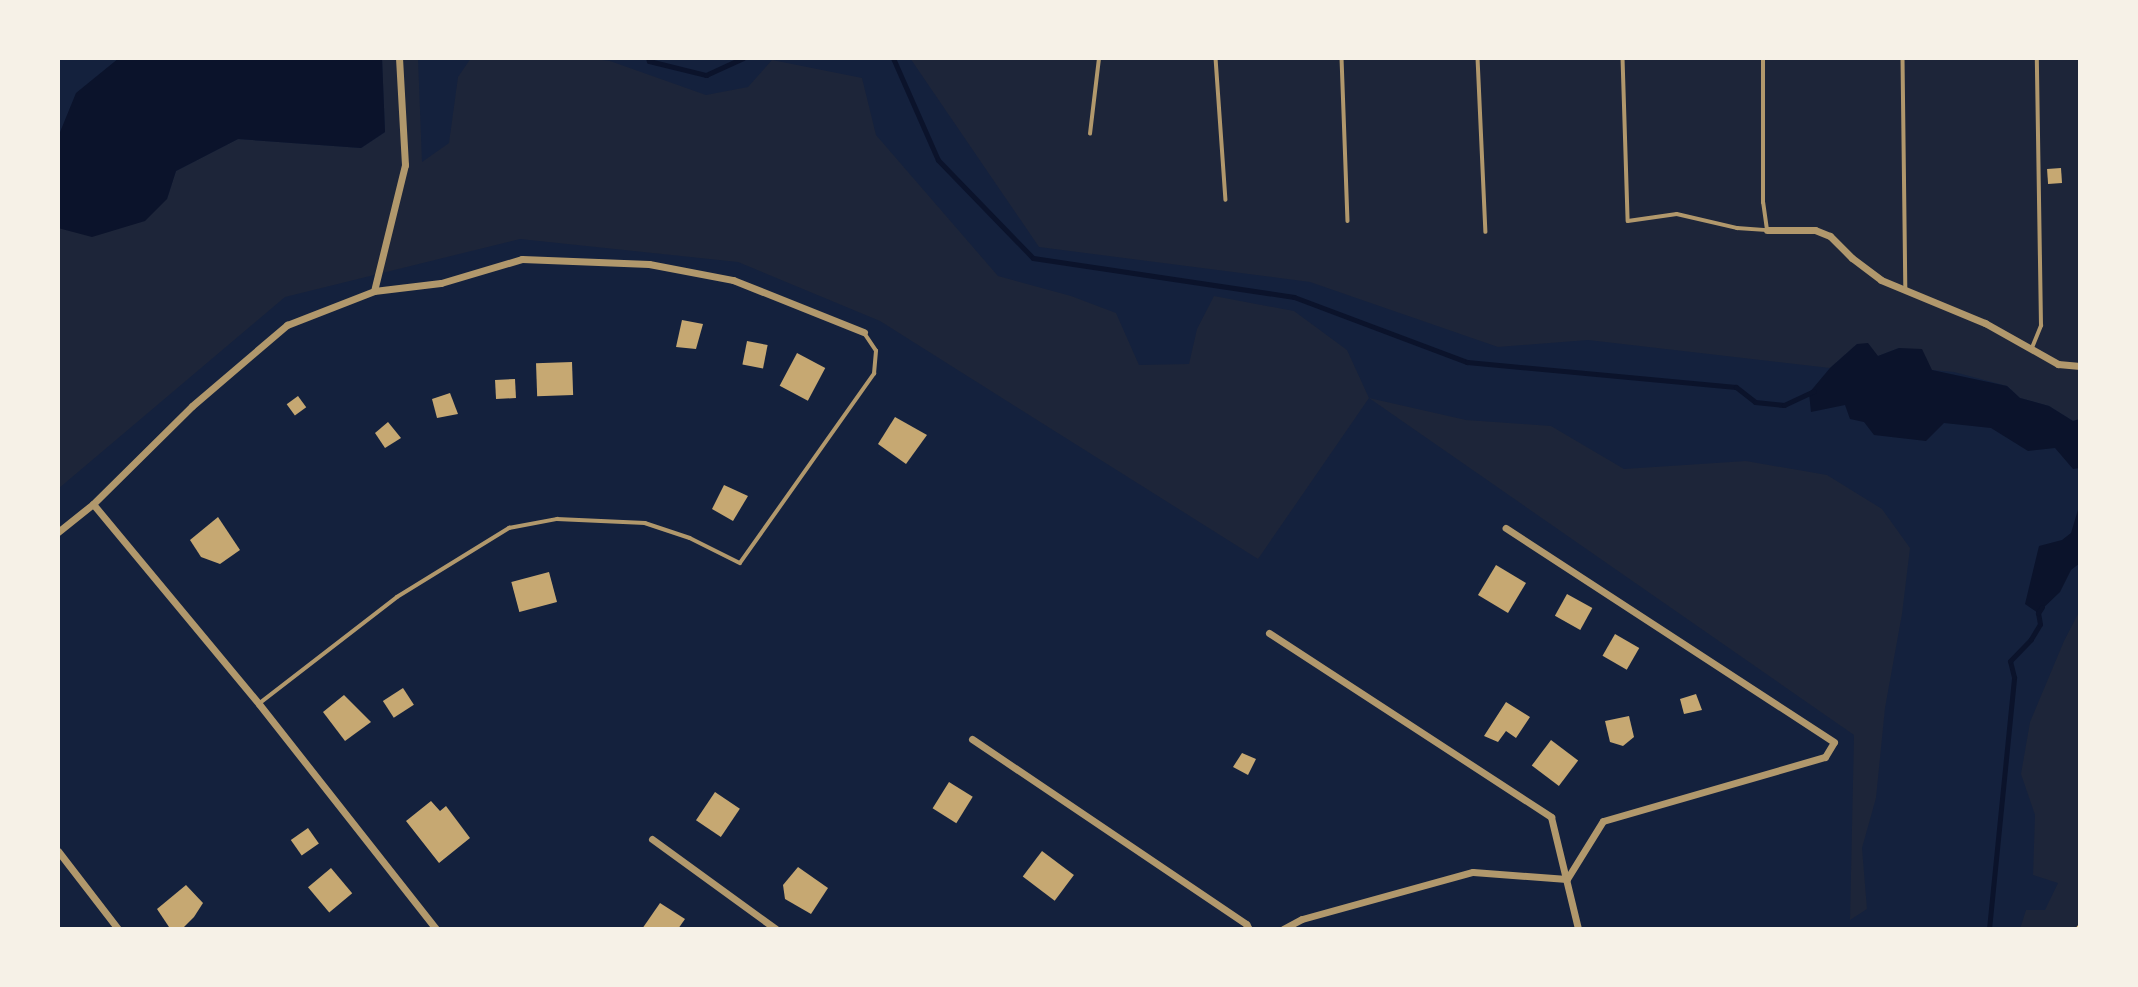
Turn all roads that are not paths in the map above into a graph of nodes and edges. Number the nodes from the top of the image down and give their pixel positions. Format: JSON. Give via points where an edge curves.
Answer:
{"nodes":[{"id":1,"x":399,"y":58,"type":"edge"},
{"id":2,"x":1099,"y":58,"type":"edge"},
{"id":3,"x":1216,"y":58,"type":"edge"},
{"id":4,"x":1342,"y":58,"type":"edge"},
{"id":5,"x":1478,"y":58,"type":"edge"},
{"id":6,"x":1623,"y":58,"type":"edge"},
{"id":7,"x":1763,"y":58,"type":"edge"},
{"id":8,"x":1903,"y":58,"type":"edge"},
{"id":9,"x":2038,"y":58,"type":"edge"},
{"id":10,"x":1090,"y":135,"type":"dead end"},
{"id":11,"x":1226,"y":200,"type":"dead end"},
{"id":12,"x":1348,"y":221,"type":"dead end"},
{"id":13,"x":1767,"y":230,"type":"junction"},
{"id":14,"x":1486,"y":232,"type":"dead end"},
{"id":15,"x":1906,"y":288,"type":"junction"},
{"id":16,"x":374,"y":290,"type":"junction"},
{"id":17,"x":864,"y":332,"type":"joint"},
{"id":18,"x":2031,"y":350,"type":"junction"},
{"id":19,"x":2080,"y":366,"type":"edge"},
{"id":20,"x":93,"y":504,"type":"junction"},
{"id":21,"x":1506,"y":528,"type":"dead end"},
{"id":22,"x":58,"y":532,"type":"edge"},
{"id":23,"x":1269,"y":633,"type":"dead end"},
{"id":24,"x":258,"y":704,"type":"junction"},
{"id":25,"x":972,"y":738,"type":"dead end"},
{"id":26,"x":653,"y":839,"type":"dead end"},
{"id":27,"x":58,"y":851,"type":"edge"},
{"id":28,"x":1567,"y":879,"type":"junction"},
{"id":29,"x":118,"y":929,"type":"edge"},
{"id":30,"x":436,"y":929,"type":"edge"},
{"id":31,"x":776,"y":929,"type":"edge"},
{"id":32,"x":1249,"y":929,"type":"edge"},
{"id":33,"x":1283,"y":929,"type":"edge"},
{"id":34,"x":1578,"y":929,"type":"edge"}],
"edges":[{"from":1,"to":16,"type":"street","via":[[405,165]]},
{"from":2,"to":10,"type":"lane"},
{"from":3,"to":11,"type":"lane"},
{"from":4,"to":12,"type":"lane"},
{"from":5,"to":14,"type":"lane"},
{"from":6,"to":13,"type":"lane","via":[[1628,221],[1677,214]]},
{"from":7,"to":13,"type":"lane"},
{"from":8,"to":15,"type":"lane"},
{"from":9,"to":18,"type":"lane","via":[[2041,326]]},
{"from":13,"to":15,"type":"street","via":[[1815,230],[1830,236],[1881,280]]},
{"from":15,"to":18,"type":"street","via":[[1985,323]]},
{"from":16,"to":17,"type":"street","via":[[442,282],[522,259],[649,264],[733,280]]},
{"from":16,"to":20,"type":"street","via":[[287,325],[192,406]]},
{"from":17,"to":24,"type":"lane","via":[[876,351],[874,374],[740,563],[690,538],[645,523],[557,519],[509,528],[397,597]]},
{"from":18,"to":19,"type":"street","via":[[2057,364]]},
{"from":20,"to":22,"type":"street"},
{"from":20,"to":24,"type":"street"},
{"from":21,"to":28,"type":"street","via":[[1835,742],[1825,757],[1603,821]]},
{"from":23,"to":28,"type":"street","via":[[1551,817]]},
{"from":24,"to":30,"type":"street"},
{"from":25,"to":32,"type":"street"},
{"from":26,"to":31,"type":"street"},
{"from":27,"to":29,"type":"street"},
{"from":28,"to":33,"type":"street","via":[[1473,872],[1301,919]]},
{"from":28,"to":34,"type":"street"}]}
